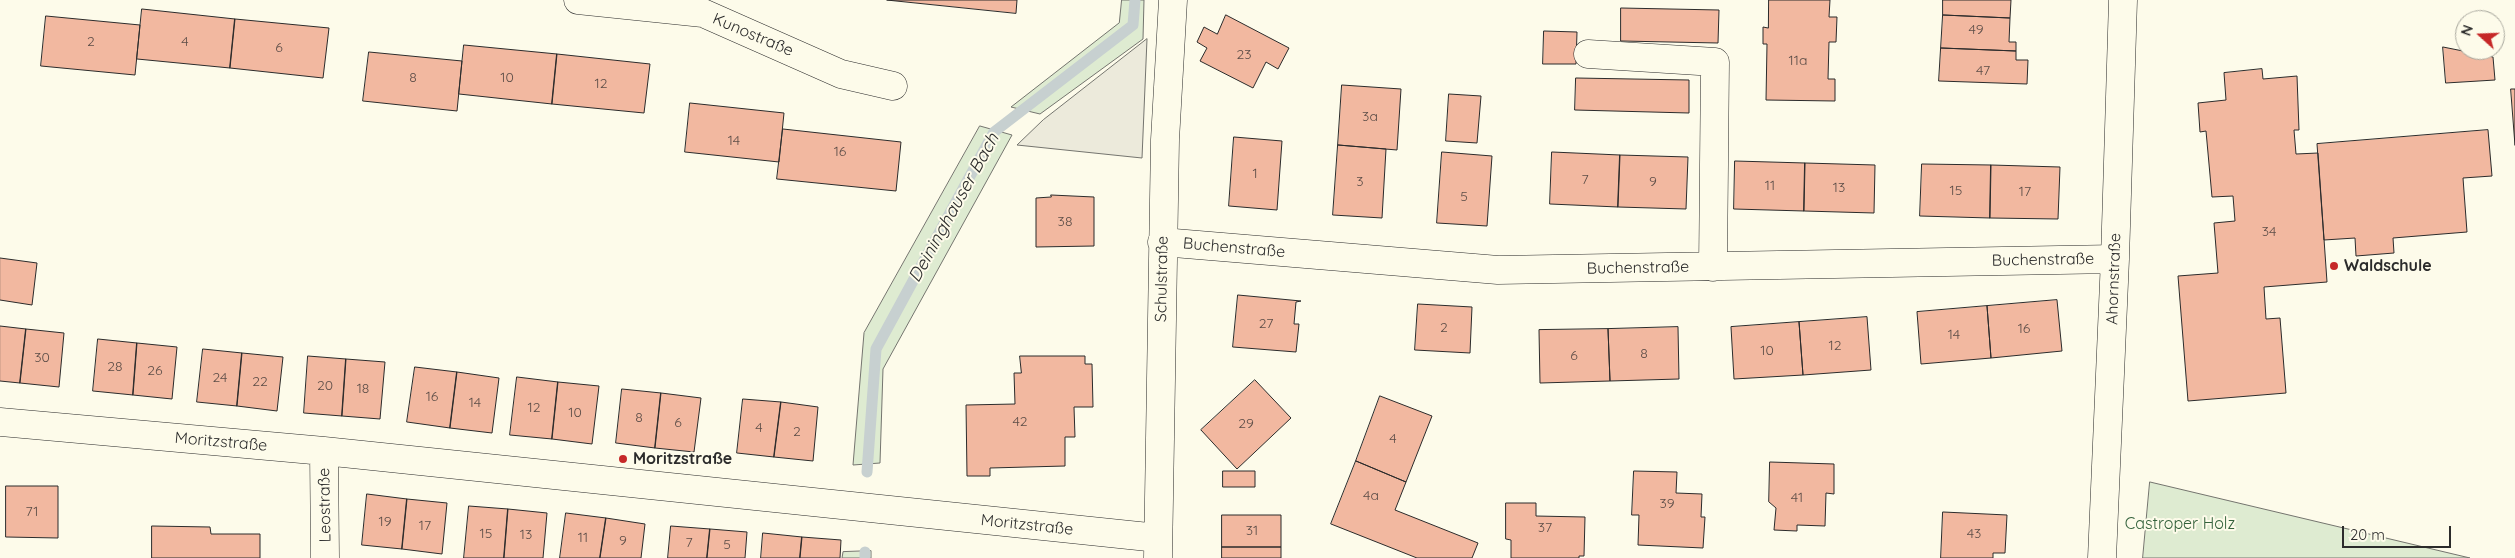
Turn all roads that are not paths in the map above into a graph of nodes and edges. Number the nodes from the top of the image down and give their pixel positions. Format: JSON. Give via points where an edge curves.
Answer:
{"nodes":[{"id":1,"x":578,"y":0,"type":"edge"},
{"id":2,"x":1173,"y":0,"type":"edge"},
{"id":3,"x":2123,"y":0,"type":"edge"},
{"id":4,"x":1588,"y":54,"type":"dead end"},
{"id":5,"x":894,"y":86,"type":"dead end"},
{"id":6,"x":1162,"y":242,"type":"junction"},
{"id":7,"x":2115,"y":259,"type":"junction"},
{"id":8,"x":1713,"y":267,"type":"junction"},
{"id":9,"x":0,"y":422,"type":"edge"},
{"id":10,"x":324,"y":451,"type":"junction"},
{"id":11,"x":1158,"y":548,"type":"edge"},
{"id":12,"x":325,"y":558,"type":"edge"},
{"id":13,"x":2102,"y":558,"type":"edge"}],
"edges":[{"from":1,"to":5,"type":"street","name":"Kunostraße","via":[[703,13],[841,74]]},
{"from":2,"to":6,"type":"street","name":"Schulstraße"},
{"from":3,"to":7,"type":"street","name":"Ahornstraße"},
{"from":4,"to":8,"type":"street","via":[[1715,62]]},
{"from":6,"to":8,"type":"street","name":"Buchenstraße","via":[[1498,270]]},
{"from":6,"to":11,"type":"street","name":"Schulstraße"},
{"from":7,"to":8,"type":"street","name":"Buchenstraße"},
{"from":7,"to":13,"type":"street","name":"Ahornstraße"},
{"from":9,"to":10,"type":"street","name":"Moritzstraße"},
{"from":10,"to":11,"type":"street","name":"Moritzstraße"},
{"from":10,"to":12,"type":"street","name":"Leostraße"}]}
